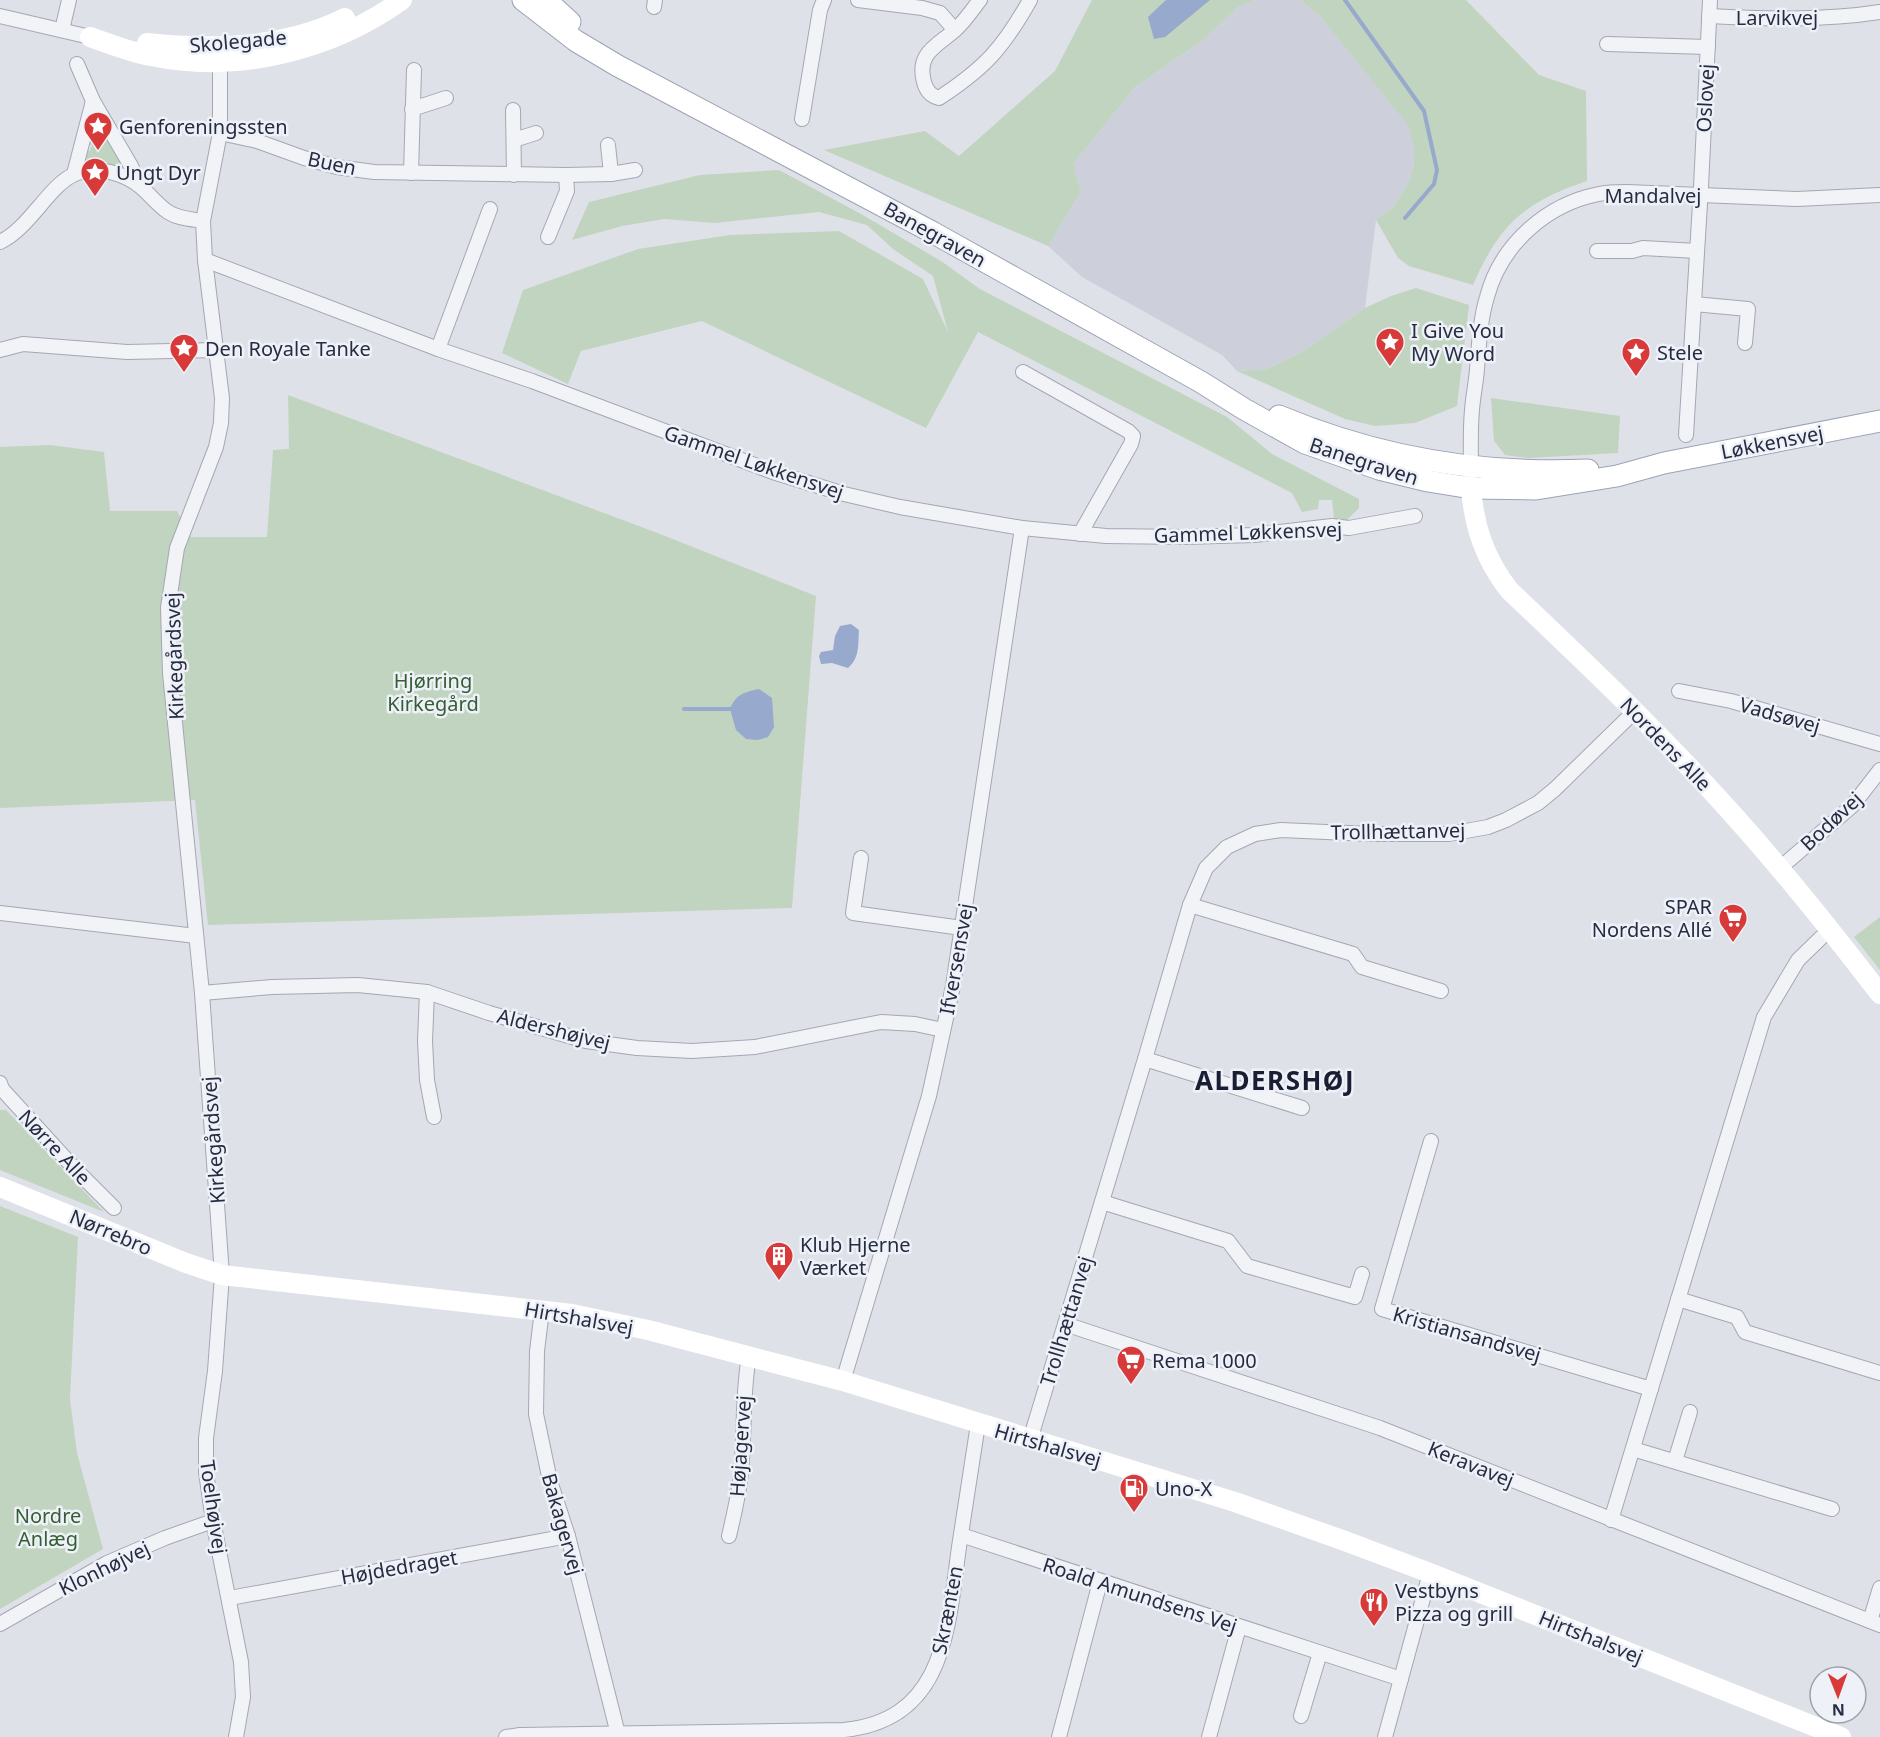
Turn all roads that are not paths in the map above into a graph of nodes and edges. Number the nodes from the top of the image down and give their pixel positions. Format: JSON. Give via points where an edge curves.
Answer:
{"nodes":[{"id":1,"x":69,"y":0,"type":"edge"},
{"id":2,"x":379,"y":0,"type":"edge"},
{"id":3,"x":402,"y":0,"type":"edge"},
{"id":4,"x":523,"y":0,"type":"edge"},
{"id":5,"x":546,"y":0,"type":"edge"},
{"id":6,"x":824,"y":0,"type":"edge"},
{"id":7,"x":858,"y":0,"type":"edge"},
{"id":8,"x":980,"y":0,"type":"edge"},
{"id":9,"x":1030,"y":0,"type":"edge"},
{"id":10,"x":1710,"y":0,"type":"edge"},
{"id":11,"x":1880,"y":12,"type":"edge"},
{"id":12,"x":0,"y":16,"type":"edge"},
{"id":13,"x":1709,"y":16,"type":"junction"},
{"id":14,"x":62,"y":30,"type":"junction"},
{"id":15,"x":955,"y":30,"type":"junction"},
{"id":16,"x":90,"y":38,"type":"joint"},
{"id":17,"x":1607,"y":44,"type":"dead end"},
{"id":18,"x":1708,"y":47,"type":"junction"},
{"id":19,"x":220,"y":55,"type":"junction"},
{"id":20,"x":77,"y":64,"type":"dead end"},
{"id":21,"x":414,"y":70,"type":"dead end"},
{"id":22,"x":666,"y":90,"type":"junction"},
{"id":23,"x":446,"y":98,"type":"dead end"},
{"id":24,"x":93,"y":101,"type":"junction"},
{"id":25,"x":412,"y":109,"type":"junction"},
{"id":26,"x":513,"y":110,"type":"dead end"},
{"id":27,"x":802,"y":119,"type":"dead end"},
{"id":28,"x":220,"y":133,"type":"junction"},
{"id":29,"x":536,"y":133,"type":"dead end"},
{"id":30,"x":514,"y":140,"type":"junction"},
{"id":31,"x":608,"y":145,"type":"dead end"},
{"id":32,"x":635,"y":170,"type":"dead end"},
{"id":33,"x":411,"y":173,"type":"junction"},
{"id":34,"x":74,"y":174,"type":"junction"},
{"id":35,"x":514,"y":174,"type":"junction"},
{"id":36,"x":611,"y":174,"type":"junction"},
{"id":37,"x":566,"y":175,"type":"junction"},
{"id":38,"x":138,"y":185,"type":"junction"},
{"id":39,"x":1701,"y":195,"type":"junction"},
{"id":40,"x":1880,"y":195,"type":"edge"},
{"id":41,"x":490,"y":209,"type":"dead end"},
{"id":42,"x":203,"y":221,"type":"junction"},
{"id":43,"x":548,"y":237,"type":"dead end"},
{"id":44,"x":3,"y":240,"type":"edge"},
{"id":45,"x":1597,"y":250,"type":"dead end"},
{"id":46,"x":1697,"y":250,"type":"junction"},
{"id":47,"x":205,"y":260,"type":"junction"},
{"id":48,"x":1694,"y":304,"type":"junction"},
{"id":49,"x":1745,"y":343,"type":"dead end"},
{"id":50,"x":438,"y":349,"type":"junction"},
{"id":51,"x":0,"y":350,"type":"edge"},
{"id":52,"x":218,"y":350,"type":"junction"},
{"id":53,"x":1023,"y":372,"type":"dead end"},
{"id":54,"x":1201,"y":382,"type":"junction"},
{"id":55,"x":1880,"y":421,"type":"edge"},
{"id":56,"x":1686,"y":435,"type":"dead end"},
{"id":57,"x":1664,"y":463,"type":"junction"},
{"id":58,"x":1471,"y":467,"type":"junction"},
{"id":59,"x":1470,"y":488,"type":"junction"},
{"id":60,"x":1415,"y":516,"type":"dead end"},
{"id":61,"x":1022,"y":528,"type":"junction"},
{"id":62,"x":1080,"y":534,"type":"junction"},
{"id":63,"x":1679,"y":691,"type":"dead end"},
{"id":64,"x":1635,"y":711,"type":"junction"},
{"id":65,"x":1880,"y":744,"type":"edge"},
{"id":66,"x":1880,"y":770,"type":"edge"},
{"id":67,"x":861,"y":858,"type":"dead end"},
{"id":68,"x":1780,"y":868,"type":"junction"},
{"id":69,"x":1190,"y":905,"type":"junction"},
{"id":70,"x":0,"y":913,"type":"edge"},
{"id":71,"x":962,"y":928,"type":"junction"},
{"id":72,"x":1830,"y":929,"type":"junction"},
{"id":73,"x":196,"y":936,"type":"junction"},
{"id":74,"x":1441,"y":991,"type":"dead end"},
{"id":75,"x":427,"y":992,"type":"junction"},
{"id":76,"x":202,"y":993,"type":"junction"},
{"id":77,"x":1880,"y":994,"type":"edge"},
{"id":78,"x":943,"y":1030,"type":"junction"},
{"id":79,"x":1145,"y":1059,"type":"junction"},
{"id":80,"x":0,"y":1083,"type":"edge"},
{"id":81,"x":1302,"y":1108,"type":"dead end"},
{"id":82,"x":434,"y":1117,"type":"dead end"},
{"id":83,"x":1431,"y":1141,"type":"dead end"},
{"id":84,"x":0,"y":1188,"type":"edge"},
{"id":85,"x":1102,"y":1202,"type":"junction"},
{"id":86,"x":114,"y":1208,"type":"dead end"},
{"id":87,"x":1362,"y":1274,"type":"dead end"},
{"id":88,"x":222,"y":1275,"type":"junction"},
{"id":89,"x":1678,"y":1299,"type":"junction"},
{"id":90,"x":542,"y":1310,"type":"junction"},
{"id":91,"x":1065,"y":1324,"type":"junction"},
{"id":92,"x":749,"y":1356,"type":"junction"},
{"id":93,"x":1880,"y":1373,"type":"edge"},
{"id":94,"x":843,"y":1381,"type":"junction"},
{"id":95,"x":1651,"y":1389,"type":"junction"},
{"id":96,"x":1690,"y":1412,"type":"dead end"},
{"id":97,"x":978,"y":1424,"type":"junction"},
{"id":98,"x":1030,"y":1440,"type":"junction"},
{"id":99,"x":1633,"y":1449,"type":"junction"},
{"id":100,"x":1675,"y":1461,"type":"junction"},
{"id":101,"x":1832,"y":1509,"type":"dead end"},
{"id":102,"x":1611,"y":1520,"type":"junction"},
{"id":103,"x":213,"y":1521,"type":"junction"},
{"id":104,"x":961,"y":1535,"type":"junction"},
{"id":105,"x":568,"y":1536,"type":"junction"},
{"id":106,"x":729,"y":1536,"type":"dead end"},
{"id":107,"x":1430,"y":1573,"type":"junction"},
{"id":108,"x":1100,"y":1582,"type":"junction"},
{"id":109,"x":1880,"y":1588,"type":"edge"},
{"id":110,"x":230,"y":1598,"type":"junction"},
{"id":111,"x":1875,"y":1623,"type":"edge"},
{"id":112,"x":0,"y":1624,"type":"edge"},
{"id":113,"x":1239,"y":1627,"type":"junction"},
{"id":114,"x":1320,"y":1653,"type":"junction"},
{"id":115,"x":1401,"y":1679,"type":"junction"},
{"id":116,"x":1301,"y":1716,"type":"dead end"},
{"id":117,"x":618,"y":1734,"type":"junction"},
{"id":118,"x":225,"y":1737,"type":"edge"},
{"id":119,"x":236,"y":1737,"type":"edge"},
{"id":120,"x":506,"y":1737,"type":"edge"},
{"id":121,"x":1059,"y":1737,"type":"edge"},
{"id":122,"x":1209,"y":1737,"type":"edge"},
{"id":123,"x":1385,"y":1737,"type":"edge"},
{"id":124,"x":1841,"y":1737,"type":"edge"}],
"edges":[{"from":1,"to":14,"type":"street"},
{"from":2,"to":19,"type":"street","name":"Skolegade","via":[[335,23]]},
{"from":3,"to":19,"type":"street","name":"Skolegade","via":[[366,22],[307,48],[276,56]]},
{"from":4,"to":22,"type":"main road","name":"Banegraven","via":[[576,41]]},
{"from":5,"to":22,"type":"main road","name":"Banegraven","via":[[615,57]]},
{"from":6,"to":27,"type":"street","via":[[819,10]]},
{"from":7,"to":15,"type":"street","via":[[940,13]]},
{"from":8,"to":15,"type":"street"},
{"from":9,"to":15,"type":"street","via":[[1007,39],[986,64],[947,93],[935,97],[926,89],[923,63],[932,48]]},
{"from":10,"to":13,"type":"street","name":"Oslovej"},
{"from":11,"to":13,"type":"street","name":"Larvikvej","via":[[1799,19]]},
{"from":12,"to":14,"type":"street","name":"Skolegade"},
{"from":13,"to":18,"type":"street","name":"Oslovej"},
{"from":14,"to":16,"type":"street","name":"Skolegade"},
{"from":16,"to":19,"type":"street","name":"Skolegade"},
{"from":17,"to":18,"type":"street"},
{"from":18,"to":39,"type":"street","name":"Oslovej"},
{"from":19,"to":28,"type":"street","name":"Kirkegårdsvej"},
{"from":20,"to":24,"type":"street"},
{"from":21,"to":25,"type":"street"},
{"from":22,"to":54,"type":"main road","name":"Banegraven"},
{"from":23,"to":25,"type":"street"},
{"from":24,"to":34,"type":"street"},
{"from":24,"to":38,"type":"street"},
{"from":25,"to":33,"type":"street"},
{"from":26,"to":30,"type":"street"},
{"from":28,"to":33,"type":"street","name":"Buen","via":[[337,167]]},
{"from":28,"to":42,"type":"street","name":"Kirkegårdsvej"},
{"from":29,"to":30,"type":"street"},
{"from":30,"to":35,"type":"street"},
{"from":31,"to":36,"type":"street"},
{"from":32,"to":36,"type":"street","name":"Buen"},
{"from":33,"to":35,"type":"street","name":"Buen"},
{"from":34,"to":38,"type":"street","via":[[103,171]]},
{"from":34,"to":44,"type":"street","via":[[12,236]]},
{"from":35,"to":37,"type":"street","name":"Buen"},
{"from":36,"to":37,"type":"street","name":"Buen"},
{"from":37,"to":43,"type":"street","via":[[567,191]]},
{"from":38,"to":42,"type":"street","via":[[169,213]]},
{"from":39,"to":40,"type":"street","name":"Mandalvej","via":[[1797,199]]},
{"from":39,"to":46,"type":"street","name":"Oslovej"},
{"from":39,"to":58,"type":"street","name":"Mandalvej","via":[[1600,194],[1551,212],[1511,248],[1490,287],[1483,319],[1472,410]]},
{"from":41,"to":50,"type":"street"},
{"from":42,"to":47,"type":"street","name":"Kirkegårdsvej"},
{"from":45,"to":46,"type":"street"},
{"from":46,"to":48,"type":"street","name":"Oslovej"},
{"from":47,"to":50,"type":"street","name":"Gammel Løkkensvej"},
{"from":47,"to":52,"type":"street","name":"Kirkegårdsvej"},
{"from":48,"to":49,"type":"street","via":[[1748,309]]},
{"from":48,"to":56,"type":"street","name":"Oslovej"},
{"from":50,"to":61,"type":"street","name":"Gammel Løkkensvej","via":[[773,472],[844,494]]},
{"from":51,"to":52,"type":"street","via":[[23,344],[127,352]]},
{"from":52,"to":73,"type":"street","name":"Kirkegårdsvej","via":[[221,423],[216,447],[177,548],[168,608],[170,673]]},
{"from":53,"to":62,"type":"street","via":[[1133,436]]},
{"from":54,"to":58,"type":"main road","name":"Banegraven","via":[[1339,438],[1385,452]]},
{"from":54,"to":59,"type":"main road","name":"Banegraven","via":[[1305,443],[1378,469]]},
{"from":55,"to":57,"type":"main road","name":"Løkkensvej"},
{"from":57,"to":58,"type":"main road","name":"Løkkensvej","via":[[1568,471]]},
{"from":57,"to":59,"type":"main road","name":"Løkkensvej","via":[[1568,485],[1536,489]]},
{"from":58,"to":59,"type":"street","name":"Mandalvej"},
{"from":59,"to":64,"type":"street","name":"Nordens Alle","via":[[1473,518],[1482,543],[1509,590]]},
{"from":60,"to":62,"type":"street","name":"Gammel Løkkensvej","via":[[1349,528],[1332,526],[1254,535]]},
{"from":61,"to":62,"type":"street","name":"Gammel Løkkensvej"},
{"from":61,"to":71,"type":"street","name":"Ifversensvej"},
{"from":63,"to":65,"type":"street","name":"Vadsøvej","via":[[1731,701]]},
{"from":64,"to":68,"type":"street","name":"Nordens Alle"},
{"from":64,"to":69,"type":"street","name":"Trollhættanvej","via":[[1555,789],[1506,820],[1449,834],[1281,830],[1255,834],[1227,847],[1206,868]]},
{"from":66,"to":68,"type":"street","name":"Bodøvej","via":[[1852,806]]},
{"from":67,"to":71,"type":"street","via":[[853,914]]},
{"from":68,"to":72,"type":"street","name":"Nordens Alle"},
{"from":69,"to":74,"type":"street","via":[[1353,954],[1362,967]]},
{"from":69,"to":79,"type":"street","name":"Trollhættanvej"},
{"from":70,"to":73,"type":"street"},
{"from":71,"to":78,"type":"street","name":"Ifversensvej"},
{"from":72,"to":77,"type":"street","name":"Nordens Alle"},
{"from":72,"to":89,"type":"street","via":[[1798,960],[1764,1017]]},
{"from":73,"to":76,"type":"street","name":"Kirkegårdsvej"},
{"from":75,"to":76,"type":"street","name":"Aldershøjvej","via":[[358,986]]},
{"from":75,"to":78,"type":"street","name":"Aldershøjvej","via":[[586,1041],[637,1048],[692,1051],[755,1047],[880,1022]]},
{"from":75,"to":82,"type":"street","via":[[427,1080]]},
{"from":76,"to":88,"type":"street","name":"Kirkegårdsvej"},
{"from":78,"to":94,"type":"street","name":"Ifversensvej","via":[[929,1095]]},
{"from":79,"to":81,"type":"street"},
{"from":79,"to":85,"type":"street","name":"Trollhættanvej"},
{"from":80,"to":86,"type":"street","name":"Nørre Alle"},
{"from":83,"to":95,"type":"street","name":"Kristiansandsvej","via":[[1382,1310]]},
{"from":84,"to":88,"type":"street","name":"Nørrebro"},
{"from":85,"to":87,"type":"street","via":[[1228,1240],[1247,1266],[1355,1297]]},
{"from":85,"to":91,"type":"street","name":"Trollhættanvej"},
{"from":88,"to":90,"type":"street","name":"Hirtshalsvej"},
{"from":88,"to":103,"type":"street","name":"Toelhøjvej","via":[[206,1438]]},
{"from":89,"to":93,"type":"street","via":[[1737,1317],[1745,1332]]},
{"from":89,"to":95,"type":"street"},
{"from":90,"to":92,"type":"street","name":"Hirtshalsvej","via":[[648,1330]]},
{"from":90,"to":105,"type":"street","name":"Bakagervej","via":[[536,1414],[550,1481]]},
{"from":91,"to":98,"type":"street","name":"Trollhættanvej"},
{"from":91,"to":102,"type":"street","name":"Keravavej","via":[[1380,1428]]},
{"from":92,"to":94,"type":"street","name":"Hirtshalsvej"},
{"from":92,"to":106,"type":"street","name":"Højagervej","via":[[741,1472]]},
{"from":94,"to":97,"type":"street","name":"Hirtshalsvej"},
{"from":95,"to":99,"type":"street"},
{"from":96,"to":100,"type":"street"},
{"from":97,"to":98,"type":"street","name":"Hirtshalsvej"},
{"from":97,"to":104,"type":"street","name":"Skrænten"},
{"from":98,"to":107,"type":"street","name":"Hirtshalsvej","via":[[1234,1502]]},
{"from":99,"to":100,"type":"street"},
{"from":99,"to":102,"type":"street"},
{"from":100,"to":101,"type":"street"},
{"from":102,"to":111,"type":"street","name":"Keravavej"},
{"from":103,"to":110,"type":"street","name":"Toelhøjvej"},
{"from":103,"to":112,"type":"street","name":"Klonhøjvej","via":[[107,1563]]},
{"from":104,"to":108,"type":"street","name":"Roald Amundsens Vej"},
{"from":104,"to":117,"type":"street","name":"Skrænten","via":[[939,1659],[922,1691],[899,1712],[870,1725],[844,1730]]},
{"from":105,"to":110,"type":"street","name":"Højdedraget"},
{"from":105,"to":117,"type":"street","name":"Bakagervej"},
{"from":107,"to":115,"type":"street"},
{"from":107,"to":124,"type":"street","name":"Hirtshalsvej"},
{"from":108,"to":113,"type":"street","name":"Roald Amundsens Vej"},
{"from":108,"to":121,"type":"street"},
{"from":109,"to":111,"type":"street","name":"Keravavej"},
{"from":110,"to":119,"type":"street","name":"Toelhøjvej","via":[[243,1697]]},
{"from":113,"to":114,"type":"street","name":"Roald Amundsens Vej"},
{"from":113,"to":122,"type":"street"},
{"from":114,"to":115,"type":"street","name":"Roald Amundsens Vej"},
{"from":114,"to":116,"type":"street"},
{"from":115,"to":123,"type":"street"},
{"from":117,"to":120,"type":"street","name":"Skrænten"},
{"from":118,"to":119,"type":"street"}]}
